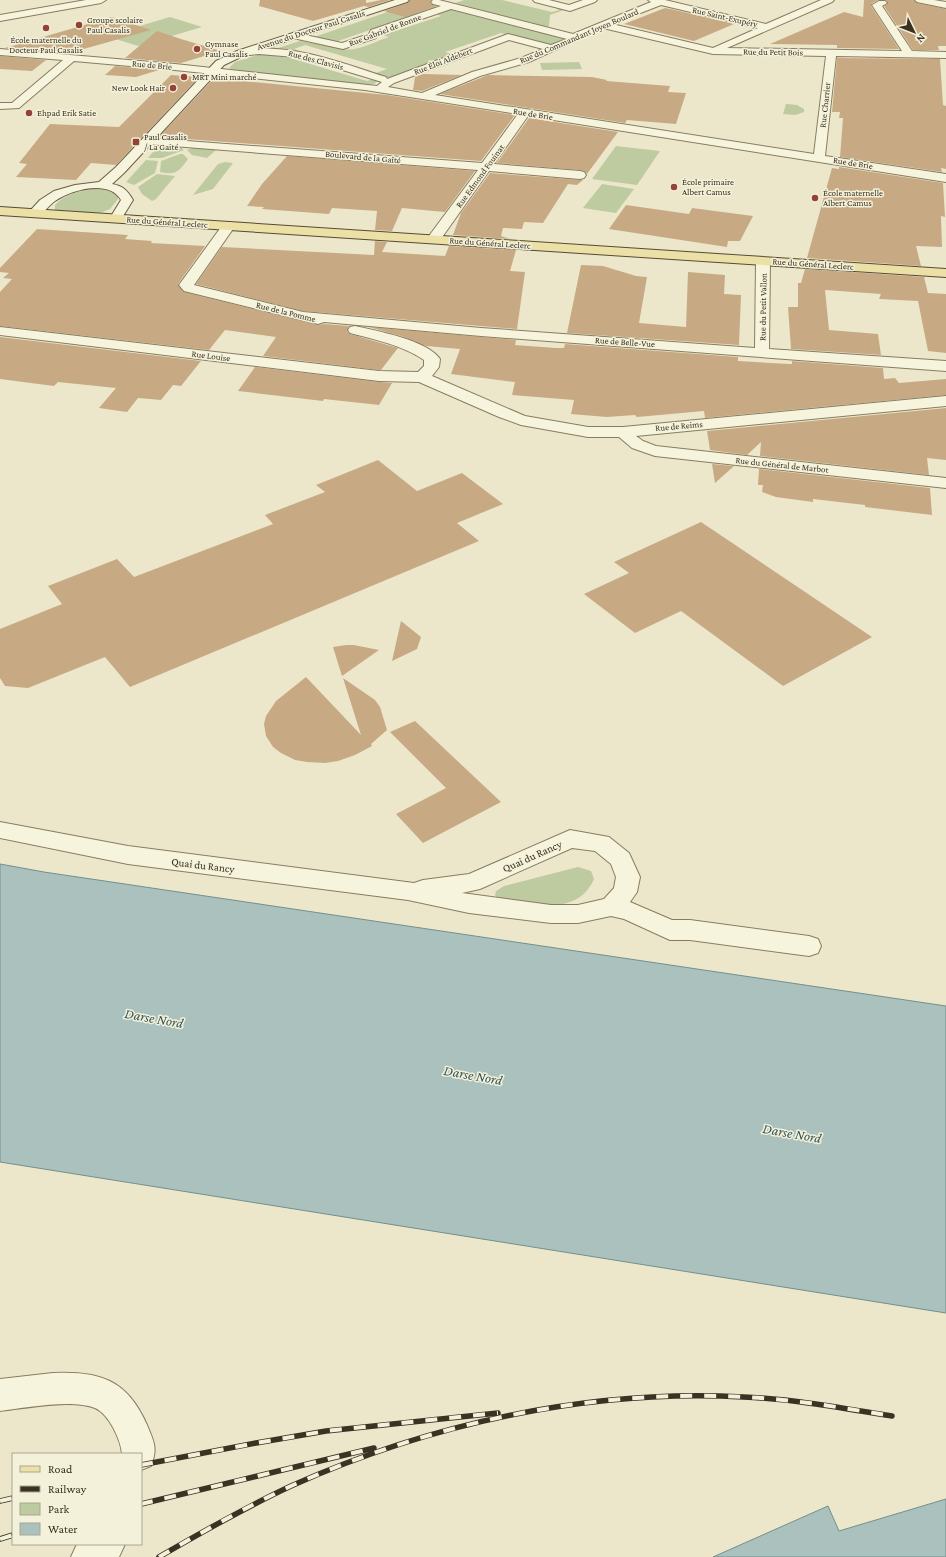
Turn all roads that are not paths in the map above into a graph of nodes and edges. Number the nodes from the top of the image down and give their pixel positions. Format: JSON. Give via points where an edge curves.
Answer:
{"nodes":[{"id":1,"x":101,"y":0,"type":"edge"},
{"id":2,"x":404,"y":0,"type":"edge"},
{"id":3,"x":428,"y":0,"type":"edge"},
{"id":4,"x":538,"y":0,"type":"edge"},
{"id":5,"x":592,"y":0,"type":"edge"},
{"id":6,"x":829,"y":0,"type":"edge"},
{"id":7,"x":868,"y":0,"type":"edge"},
{"id":8,"x":920,"y":0,"type":"edge"},
{"id":9,"x":885,"y":1,"type":"edge"},
{"id":10,"x":654,"y":3,"type":"edge"},
{"id":11,"x":633,"y":4,"type":"dead end"},
{"id":12,"x":946,"y":5,"type":"edge"},
{"id":13,"x":450,"y":6,"type":"junction"},
{"id":14,"x":0,"y":18,"type":"edge"},
{"id":15,"x":603,"y":25,"type":"junction"},
{"id":16,"x":767,"y":27,"type":"junction"},
{"id":17,"x":296,"y":36,"type":"junction"},
{"id":18,"x":576,"y":38,"type":"junction"},
{"id":19,"x":551,"y":48,"type":"junction"},
{"id":20,"x":713,"y":50,"type":"junction"},
{"id":21,"x":0,"y":52,"type":"edge"},
{"id":22,"x":241,"y":53,"type":"junction"},
{"id":23,"x":831,"y":53,"type":"junction"},
{"id":24,"x":909,"y":54,"type":"junction"},
{"id":25,"x":946,"y":55,"type":"edge"},
{"id":26,"x":72,"y":58,"type":"junction"},
{"id":27,"x":211,"y":71,"type":"junction"},
{"id":28,"x":390,"y":81,"type":"junction"},
{"id":29,"x":380,"y":89,"type":"junction"},
{"id":30,"x":423,"y":96,"type":"junction"},
{"id":31,"x":0,"y":106,"type":"edge"},
{"id":32,"x":525,"y":113,"type":"junction"},
{"id":33,"x":146,"y":141,"type":"junction"},
{"id":34,"x":819,"y":157,"type":"junction"},
{"id":35,"x":486,"y":168,"type":"junction"},
{"id":36,"x":580,"y":175,"type":"dead end"},
{"id":37,"x":946,"y":178,"type":"edge"},
{"id":38,"x":103,"y":185,"type":"junction"},
{"id":39,"x":0,"y":212,"type":"edge"},
{"id":40,"x":34,"y":213,"type":"junction"},
{"id":41,"x":116,"y":218,"type":"junction"},
{"id":42,"x":228,"y":226,"type":"junction"},
{"id":43,"x":433,"y":240,"type":"junction"},
{"id":44,"x":764,"y":261,"type":"junction"},
{"id":45,"x":946,"y":273,"type":"edge"},
{"id":46,"x":304,"y":316,"type":"junction"},
{"id":47,"x":0,"y":331,"type":"edge"},
{"id":48,"x":762,"y":353,"type":"junction"},
{"id":49,"x":946,"y":366,"type":"edge"},
{"id":50,"x":422,"y":377,"type":"junction"},
{"id":51,"x":946,"y":401,"type":"edge"},
{"id":52,"x":623,"y":432,"type":"junction"},
{"id":53,"x":946,"y":483,"type":"edge"},
{"id":54,"x":0,"y":830,"type":"edge"},
{"id":55,"x":408,"y":891,"type":"junction"},
{"id":56,"x":611,"y":907,"type":"junction"},
{"id":57,"x":809,"y":946,"type":"dead end"},
{"id":58,"x":0,"y":1395,"type":"edge"},
{"id":59,"x":139,"y":1453,"type":"edge"},
{"id":60,"x":106,"y":1545,"type":"edge"},
{"id":61,"x":88,"y":1557,"type":"edge"}],
"edges":[{"from":1,"to":14,"type":"street"},
{"from":2,"to":17,"type":"street","name":"Avenue du Docteur Paul Casalis"},
{"from":3,"to":13,"type":"street"},
{"from":4,"to":5,"type":"street","via":[[570,8]]},
{"from":6,"to":16,"type":"street"},
{"from":7,"to":9,"type":"street"},
{"from":8,"to":12,"type":"street"},
{"from":9,"to":24,"type":"street","via":[[877,5]]},
{"from":10,"to":11,"type":"street","name":"Rue Saint-Exupéry"},
{"from":10,"to":15,"type":"street","name":"Rue du Commandant Joyen Boulard"},
{"from":10,"to":16,"type":"street","name":"Rue Saint-Exupéry"},
{"from":13,"to":17,"type":"street","name":"Rue Gabriel de Ronne","via":[[374,32],[373,36],[343,46]]},
{"from":13,"to":18,"type":"street"},
{"from":15,"to":18,"type":"street","name":"Rue du Commandant Joyen Boulard","via":[[577,35]]},
{"from":15,"to":20,"type":"street","name":"Rue du Petit Bois"},
{"from":16,"to":20,"type":"street"},
{"from":17,"to":22,"type":"street","name":"Avenue du Docteur Paul Casalis"},
{"from":18,"to":19,"type":"street","name":"Rue du Commandant Joyen Boulard"},
{"from":19,"to":28,"type":"street","name":"Rue Éloi Aldebert","via":[[508,37]]},
{"from":19,"to":30,"type":"street","name":"Rue du Commandant Joyen Boulard","via":[[525,60],[476,74]]},
{"from":20,"to":23,"type":"street","name":"Rue du Petit Bois"},
{"from":21,"to":26,"type":"street","name":"Rue de Brie"},
{"from":22,"to":27,"type":"street","name":"Avenue du Docteur Paul Casalis","via":[[220,63]]},
{"from":22,"to":28,"type":"street","name":"Rue des Clavisis","via":[[260,50],[298,53]]},
{"from":23,"to":24,"type":"street","name":"Rue du Petit Bois"},
{"from":23,"to":34,"type":"street","name":"Rue Charrier"},
{"from":24,"to":25,"type":"street","name":"Rue du Petit Bois"},
{"from":26,"to":27,"type":"street","name":"Rue de Brie"},
{"from":26,"to":31,"type":"street","via":[[15,106]]},
{"from":27,"to":29,"type":"street","name":"Rue de Brie"},
{"from":27,"to":33,"type":"street","name":"Avenue du Docteur Paul Casalis"},
{"from":28,"to":29,"type":"street","name":"Rue Éloi Aldebert"},
{"from":29,"to":30,"type":"street","name":"Rue de Brie"},
{"from":30,"to":32,"type":"street","name":"Rue de Brie"},
{"from":32,"to":34,"type":"street","name":"Rue de Brie"},
{"from":32,"to":35,"type":"street","name":"Rue Edmond Fouinat"},
{"from":33,"to":35,"type":"street","name":"Boulevard de la Gaîté"},
{"from":33,"to":38,"type":"street","name":"Avenue du Docteur Paul Casalis"},
{"from":34,"to":37,"type":"street","name":"Rue de Brie"},
{"from":35,"to":36,"type":"street","name":"Boulevard de la Gaîté"},
{"from":35,"to":43,"type":"street","name":"Rue Edmond Fouinat"},
{"from":38,"to":40,"type":"street","via":[[75,188],[59,193],[44,202]]},
{"from":38,"to":41,"type":"street","via":[[125,194],[127,200]]},
{"from":39,"to":40,"type":"main road","name":"Rue du Général Leclerc"},
{"from":40,"to":41,"type":"main road","name":"Rue du Général Leclerc"},
{"from":41,"to":42,"type":"main road","name":"Rue du Général Leclerc"},
{"from":42,"to":43,"type":"main road","name":"Rue du Général Leclerc"},
{"from":42,"to":46,"type":"street","name":"Rue de la Pomme","via":[[186,285],[195,290]]},
{"from":43,"to":44,"type":"main road","name":"Rue du Général Leclerc"},
{"from":44,"to":45,"type":"main road","name":"Rue du Général Leclerc"},
{"from":44,"to":48,"type":"street","name":"Rue du Petit Vallon"},
{"from":46,"to":48,"type":"street","name":"Rue de Belle-Vue"},
{"from":46,"to":50,"type":"street","name":"Rue de la Pomme","via":[[408,345],[423,352],[432,359],[431,367]]},
{"from":47,"to":50,"type":"street","name":"Rue Louise","via":[[379,376]]},
{"from":48,"to":49,"type":"street","name":"Rue de Belle-Vue"},
{"from":50,"to":52,"type":"street","name":"Rue de Reims","via":[[521,420],[588,432]]},
{"from":51,"to":52,"type":"street","name":"Rue de Reims"},
{"from":52,"to":53,"type":"street","name":"Rue du Général de Marbot","via":[[631,442],[655,451]]},
{"from":54,"to":55,"type":"street","name":"Quai du Rancy","via":[[128,855]]},
{"from":55,"to":56,"type":"street","name":"Quai du Rancy","via":[[469,904],[551,914],[578,914]]},
{"from":55,"to":56,"type":"street","name":"Quai du Rancy","via":[[472,883],[570,839],[601,843],[621,859],[628,877],[625,892]]},
{"from":56,"to":57,"type":"street","name":"Quai du Rancy","via":[[629,911],[670,930],[690,930]]},
{"from":58,"to":59,"type":"street","via":[[68,1389],[88,1390],[105,1396],[119,1408],[132,1427]]},
{"from":60,"to":61,"type":"street"}]}
